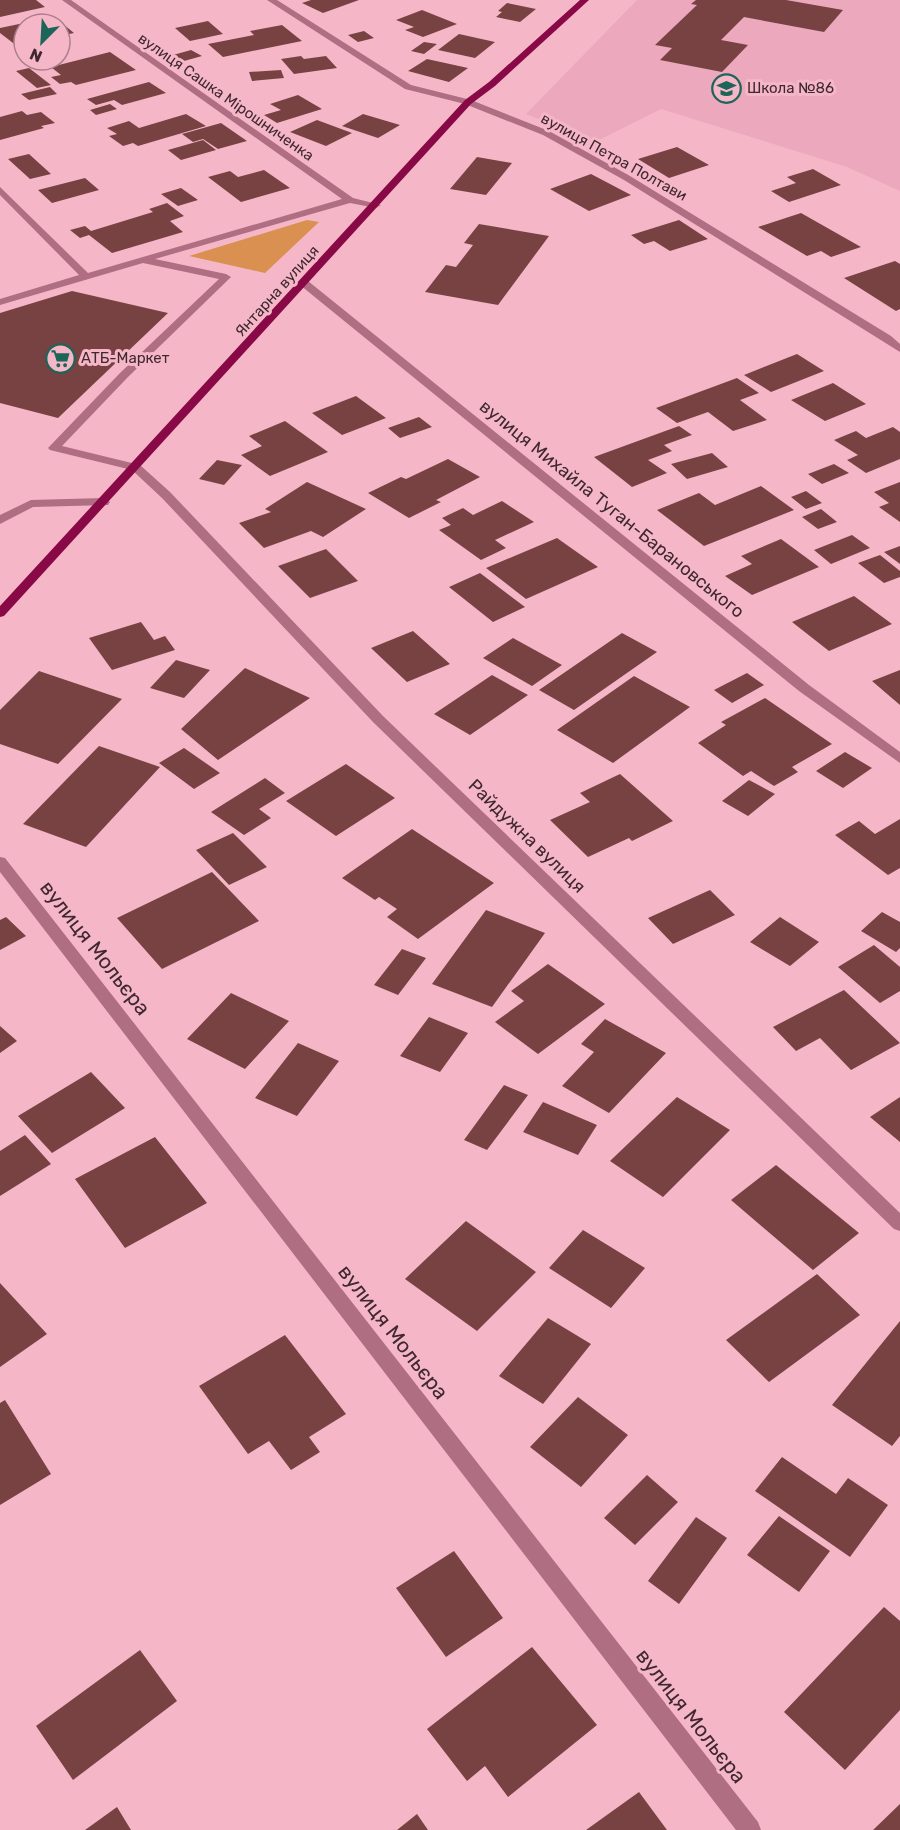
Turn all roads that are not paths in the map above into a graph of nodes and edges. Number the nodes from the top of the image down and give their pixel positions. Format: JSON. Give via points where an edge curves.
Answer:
{"nodes":[{"id":1,"x":66,"y":0,"type":"edge"},
{"id":2,"x":270,"y":0,"type":"edge"},
{"id":3,"x":585,"y":0,"type":"edge"},
{"id":4,"x":468,"y":102,"type":"junction"},
{"id":5,"x":0,"y":190,"type":"edge"},
{"id":6,"x":350,"y":200,"type":"junction"},
{"id":7,"x":376,"y":205,"type":"junction"},
{"id":8,"x":141,"y":260,"type":"junction"},
{"id":9,"x":85,"y":276,"type":"junction"},
{"id":10,"x":304,"y":283,"type":"junction"},
{"id":11,"x":0,"y":302,"type":"edge"},
{"id":12,"x":900,"y":349,"type":"edge"},
{"id":13,"x":136,"y":467,"type":"junction"},
{"id":14,"x":104,"y":502,"type":"junction"},
{"id":15,"x":0,"y":520,"type":"edge"},
{"id":16,"x":0,"y":613,"type":"edge"},
{"id":17,"x":900,"y":759,"type":"edge"},
{"id":18,"x":0,"y":862,"type":"edge"},
{"id":19,"x":900,"y":1224,"type":"edge"},
{"id":20,"x":750,"y":1830,"type":"edge"}],
"edges":[{"from":1,"to":6,"type":"street","name":"вулиця Сашка Мірошниченка"},
{"from":2,"to":4,"type":"street","name":"вулиця Петра Полтави","via":[[408,87]]},
{"from":3,"to":4,"type":"main road","name":"Янтарна вулиця"},
{"from":4,"to":7,"type":"main road","name":"Янтарна вулиця"},
{"from":4,"to":12,"type":"street","name":"вулиця Петра Полтави","via":[[546,133],[627,178]]},
{"from":5,"to":9,"type":"street"},
{"from":6,"to":7,"type":"street","name":"вулиця Сашка Мірошниченка"},
{"from":6,"to":8,"type":"street"},
{"from":7,"to":10,"type":"main road","name":"Янтарна вулиця"},
{"from":8,"to":9,"type":"street"},
{"from":8,"to":13,"type":"street","via":[[226,277],[54,448]]},
{"from":9,"to":11,"type":"street"},
{"from":10,"to":13,"type":"main road","name":"Янтарна вулиця"},
{"from":10,"to":17,"type":"street","name":"вулиця Михайла Туган-Барановського","via":[[804,688]]},
{"from":13,"to":14,"type":"main road","name":"Янтарна вулиця"},
{"from":13,"to":19,"type":"street","name":"Райдужна вулиця","via":[[378,719]]},
{"from":14,"to":15,"type":"street","via":[[31,504]]},
{"from":14,"to":16,"type":"main road","name":"Янтарна вулиця"},
{"from":18,"to":20,"type":"street","name":"вулиця Мольєра"}]}
